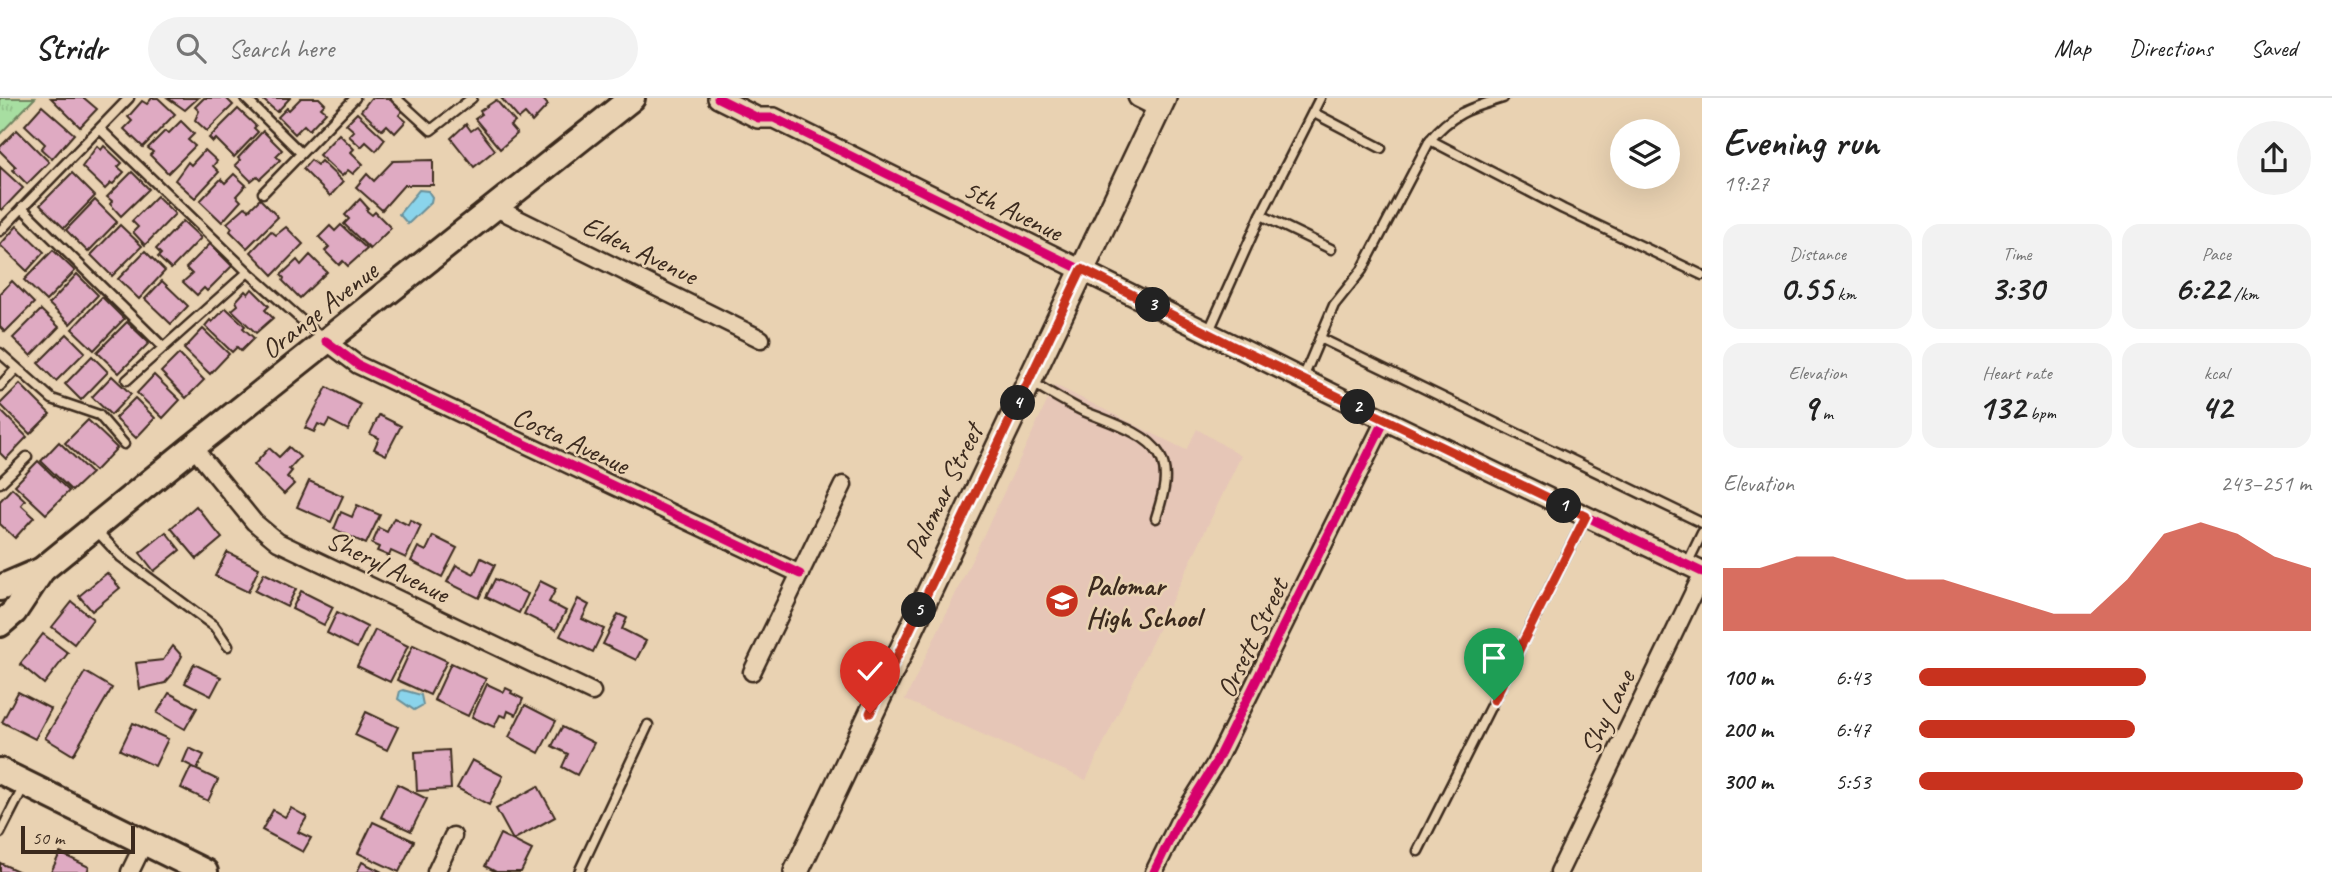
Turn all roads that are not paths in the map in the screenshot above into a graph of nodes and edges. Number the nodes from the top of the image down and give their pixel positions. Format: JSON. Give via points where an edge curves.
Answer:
{"nodes":[{"id":1,"x":129,"y":98,"type":"edge"},
{"id":2,"x":245,"y":98,"type":"edge"},
{"id":3,"x":355,"y":98,"type":"edge"},
{"id":4,"x":396,"y":98,"type":"edge"},
{"id":5,"x":472,"y":98,"type":"edge"},
{"id":6,"x":632,"y":98,"type":"edge"},
{"id":7,"x":718,"y":98,"type":"edge"},
{"id":8,"x":1137,"y":98,"type":"edge"},
{"id":9,"x":1320,"y":98,"type":"edge"},
{"id":10,"x":1503,"y":98,"type":"edge"},
{"id":11,"x":1161,"y":103,"type":"edge"},
{"id":12,"x":1314,"y":113,"type":"junction"},
{"id":13,"x":100,"y":129,"type":"junction"},
{"id":14,"x":1430,"y":140,"type":"junction"},
{"id":15,"x":1381,"y":148,"type":"dead end"},
{"id":16,"x":301,"y":153,"type":"junction"},
{"id":17,"x":263,"y":193,"type":"dead end"},
{"id":18,"x":22,"y":208,"type":"junction"},
{"id":19,"x":496,"y":208,"type":"junction"},
{"id":20,"x":1261,"y":215,"type":"junction"},
{"id":21,"x":0,"y":231,"type":"edge"},
{"id":22,"x":1331,"y":249,"type":"dead end"},
{"id":23,"x":1082,"y":269,"type":"junction"},
{"id":24,"x":248,"y":272,"type":"junction"},
{"id":25,"x":1702,"y":275,"type":"edge"},
{"id":26,"x":1208,"y":333,"type":"junction"},
{"id":27,"x":1320,"y":338,"type":"junction"},
{"id":28,"x":761,"y":339,"type":"dead end"},
{"id":29,"x":326,"y":341,"type":"junction"},
{"id":30,"x":163,"y":347,"type":"junction"},
{"id":31,"x":0,"y":354,"type":"edge"},
{"id":32,"x":16,"y":369,"type":"junction"},
{"id":33,"x":1302,"y":379,"type":"junction"},
{"id":34,"x":127,"y":380,"type":"dead end"},
{"id":35,"x":1029,"y":380,"type":"junction"},
{"id":36,"x":0,"y":386,"type":"edge"},
{"id":37,"x":1385,"y":420,"type":"junction"},
{"id":38,"x":124,"y":444,"type":"dead end"},
{"id":39,"x":193,"y":447,"type":"junction"},
{"id":40,"x":27,"y":457,"type":"dead end"},
{"id":41,"x":0,"y":483,"type":"edge"},
{"id":42,"x":843,"y":485,"type":"dead end"},
{"id":43,"x":1586,"y":516,"type":"junction"},
{"id":44,"x":1156,"y":517,"type":"dead end"},
{"id":45,"x":1702,"y":523,"type":"edge"},
{"id":46,"x":94,"y":527,"type":"junction"},
{"id":47,"x":1702,"y":533,"type":"edge"},
{"id":48,"x":42,"y":570,"type":"junction"},
{"id":49,"x":1697,"y":571,"type":"edge"},
{"id":50,"x":800,"y":574,"type":"junction"},
{"id":51,"x":0,"y":588,"type":"edge"},
{"id":52,"x":0,"y":624,"type":"edge"},
{"id":53,"x":228,"y":646,"type":"dead end"},
{"id":54,"x":752,"y":672,"type":"dead end"},
{"id":55,"x":592,"y":692,"type":"dead end"},
{"id":56,"x":648,"y":725,"type":"dead end"},
{"id":57,"x":0,"y":771,"type":"edge"},
{"id":58,"x":25,"y":783,"type":"junction"},
{"id":59,"x":0,"y":834,"type":"edge"},
{"id":60,"x":453,"y":836,"type":"dead end"},
{"id":61,"x":144,"y":843,"type":"junction"},
{"id":62,"x":1418,"y":850,"type":"dead end"},
{"id":63,"x":130,"y":872,"type":"edge"},
{"id":64,"x":205,"y":872,"type":"edge"},
{"id":65,"x":436,"y":872,"type":"edge"},
{"id":66,"x":579,"y":872,"type":"edge"},
{"id":67,"x":796,"y":872,"type":"edge"},
{"id":68,"x":1154,"y":872,"type":"edge"},
{"id":69,"x":1559,"y":872,"type":"edge"}],
"edges":[{"from":1,"to":13,"type":"lane"},
{"from":2,"to":16,"type":"lane"},
{"from":3,"to":16,"type":"lane"},
{"from":4,"to":5,"type":"lane","via":[[431,130]]},
{"from":6,"to":19,"type":"main road","name":"Orange Avenue"},
{"from":7,"to":23,"type":"street","name":"5th Avenue","via":[[758,118],[774,118]]},
{"from":8,"to":11,"type":"street"},
{"from":9,"to":12,"type":"lane"},
{"from":10,"to":14,"type":"lane","via":[[1461,112]]},
{"from":11,"to":23,"type":"main road","name":"Palomar Street"},
{"from":12,"to":15,"type":"lane"},
{"from":12,"to":20,"type":"lane"},
{"from":13,"to":18,"type":"lane"},
{"from":13,"to":24,"type":"lane"},
{"from":14,"to":25,"type":"lane"},
{"from":14,"to":27,"type":"lane","via":[[1362,270],[1334,305]]},
{"from":16,"to":17,"type":"lane"},
{"from":18,"to":21,"type":"lane"},
{"from":18,"to":30,"type":"lane"},
{"from":19,"to":28,"type":"street","name":"Elden Avenue"},
{"from":19,"to":29,"type":"main road","name":"Orange Avenue"},
{"from":20,"to":22,"type":"lane"},
{"from":20,"to":26,"type":"lane"},
{"from":23,"to":26,"type":"street","name":"5th Avenue"},
{"from":23,"to":35,"type":"main road","name":"Palomar Street"},
{"from":24,"to":29,"type":"lane"},
{"from":24,"to":30,"type":"lane"},
{"from":26,"to":33,"type":"street","name":"5th Avenue"},
{"from":27,"to":33,"type":"lane"},
{"from":27,"to":45,"type":"lane"},
{"from":29,"to":39,"type":"main road","name":"Orange Avenue"},
{"from":29,"to":50,"type":"street","name":"Costa Avenue","via":[[358,365]]},
{"from":30,"to":34,"type":"lane"},
{"from":31,"to":32,"type":"lane"},
{"from":32,"to":36,"type":"lane"},
{"from":32,"to":38,"type":"lane","via":[[52,400],[99,415]]},
{"from":33,"to":37,"type":"street","name":"5th Avenue"},
{"from":35,"to":44,"type":"lane","via":[[1081,410],[1139,435],[1159,453],[1165,472]]},
{"from":35,"to":67,"type":"main road","name":"Palomar Street"},
{"from":37,"to":43,"type":"street","name":"5th Avenue"},
{"from":37,"to":68,"type":"street","name":"Orsett Street","via":[[1215,764]]},
{"from":39,"to":46,"type":"main road","name":"Orange Avenue"},
{"from":39,"to":55,"type":"street","name":"Sheryl Avenue","via":[[254,522],[278,542]]},
{"from":40,"to":41,"type":"lane"},
{"from":42,"to":50,"type":"street"},
{"from":43,"to":49,"type":"street","name":"5th Avenue"},
{"from":43,"to":62,"type":"lane"},
{"from":46,"to":48,"type":"main road","name":"Orange Avenue"},
{"from":46,"to":53,"type":"lane","via":[[121,557],[214,625]]},
{"from":47,"to":49,"type":"lane"},
{"from":48,"to":51,"type":"main road","name":"Orange Avenue"},
{"from":48,"to":52,"type":"main road","name":"Orange Avenue","via":[[14,612]]},
{"from":49,"to":69,"type":"street","name":"Shy Lane"},
{"from":50,"to":54,"type":"street"},
{"from":56,"to":66,"type":"lane"},
{"from":57,"to":58,"type":"main road"},
{"from":58,"to":59,"type":"lane"},
{"from":58,"to":61,"type":"main road"},
{"from":60,"to":65,"type":"street"},
{"from":61,"to":63,"type":"street"},
{"from":61,"to":64,"type":"main road"}]}
